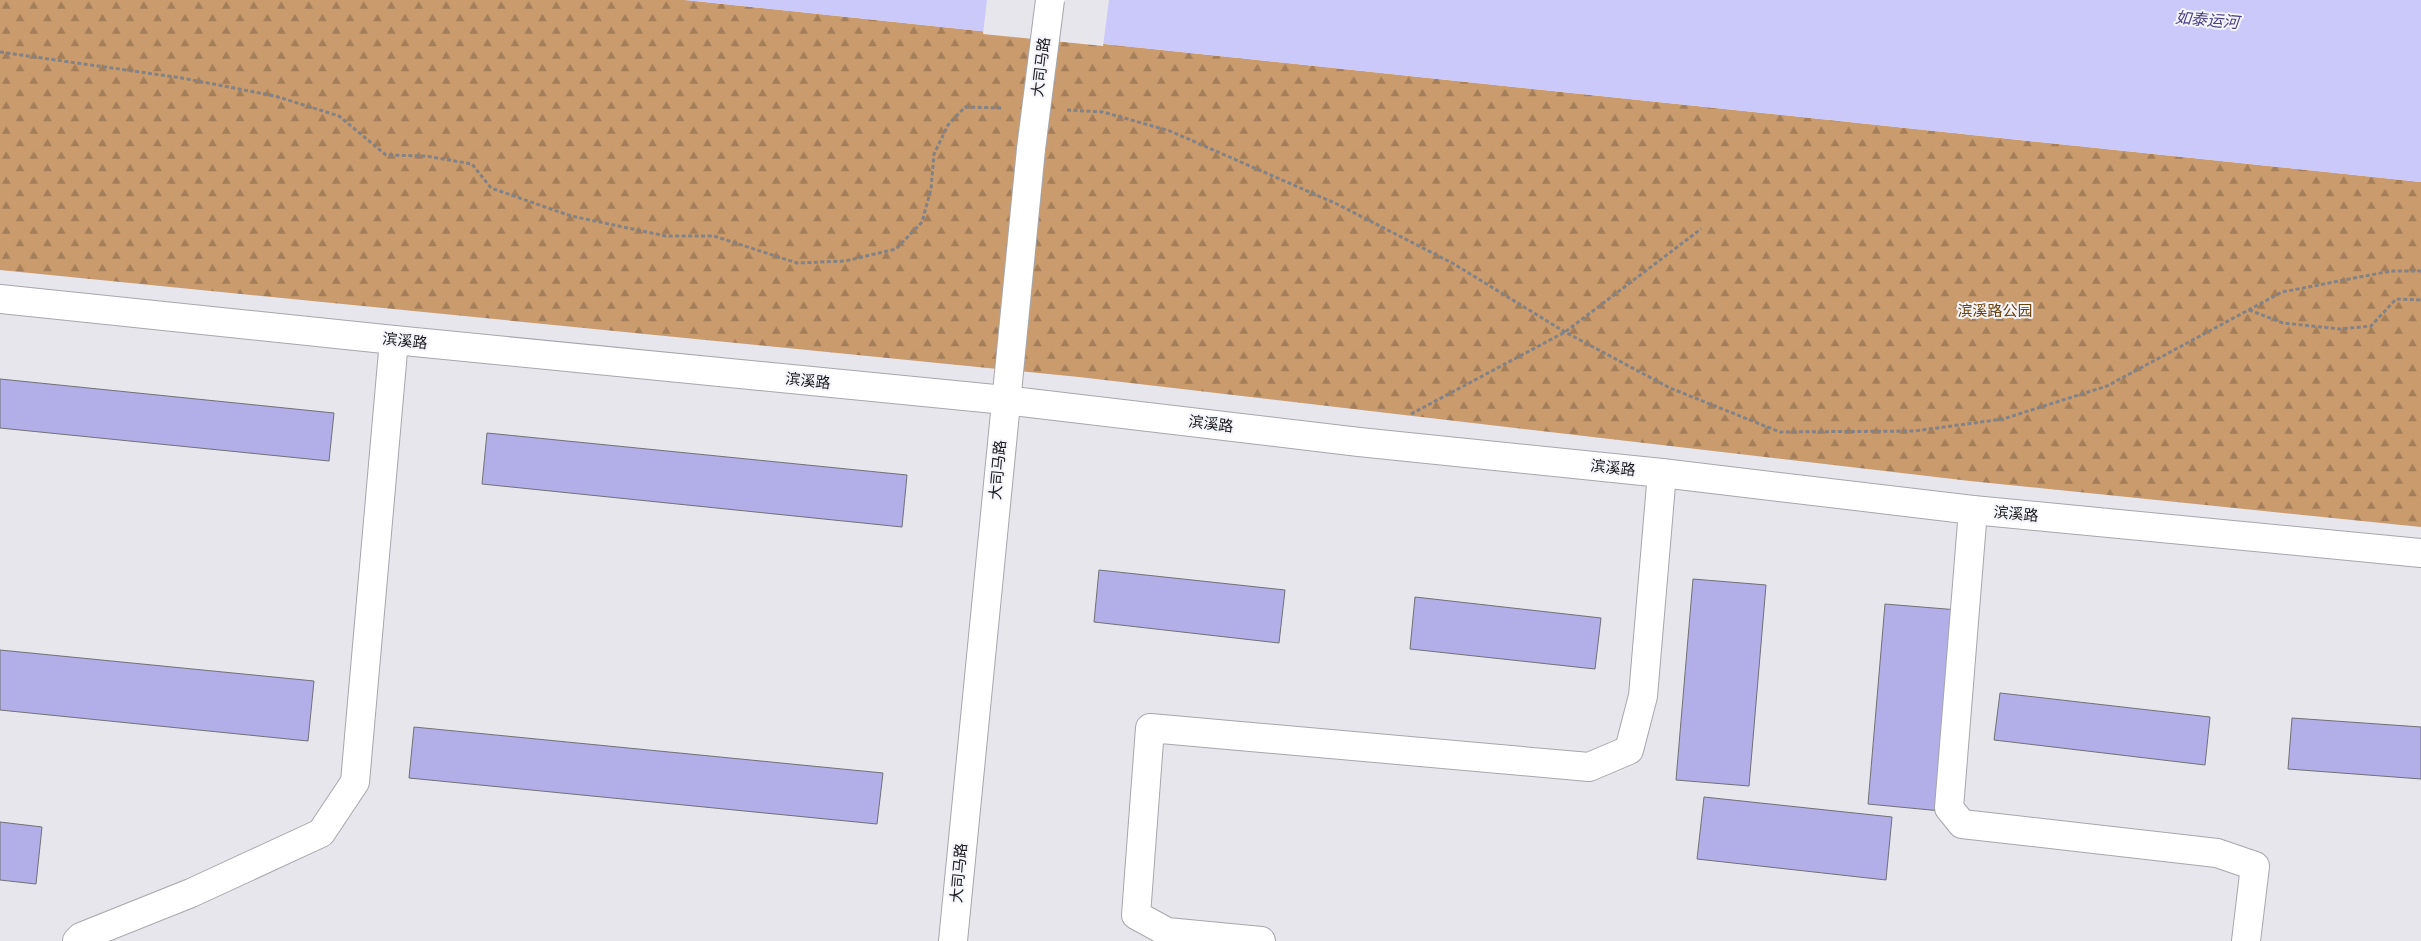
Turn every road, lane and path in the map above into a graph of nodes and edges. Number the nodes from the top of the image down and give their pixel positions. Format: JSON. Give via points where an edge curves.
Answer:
{"nodes":[{"id":1,"x":1050,"y":0,"type":"edge"},
{"id":2,"x":0,"y":52,"type":"edge"},
{"id":3,"x":1005,"y":108,"type":"dead end"},
{"id":4,"x":1064,"y":110,"type":"dead end"},
{"id":5,"x":1701,"y":229,"type":"dead end"},
{"id":6,"x":2421,"y":271,"type":"edge"},
{"id":7,"x":0,"y":299,"type":"edge"},
{"id":8,"x":2421,"y":300,"type":"edge"},
{"id":9,"x":2250,"y":310,"type":"junction"},
{"id":10,"x":1565,"y":332,"type":"junction"},
{"id":11,"x":394,"y":340,"type":"junction"},
{"id":12,"x":1004,"y":400,"type":"junction"},
{"id":13,"x":1402,"y":419,"type":"dead end"},
{"id":14,"x":1662,"y":473,"type":"junction"},
{"id":15,"x":1973,"y":510,"type":"junction"},
{"id":16,"x":2421,"y":553,"type":"edge"},
{"id":17,"x":77,"y":941,"type":"edge"},
{"id":18,"x":952,"y":941,"type":"edge"},
{"id":19,"x":1261,"y":941,"type":"edge"},
{"id":20,"x":2246,"y":941,"type":"edge"}],
"edges":[{"from":1,"to":12,"type":"street","name":"大司马路","bridge":true},
{"from":2,"to":3,"type":"path","via":[[182,78],[275,96],[338,116],[386,155],[426,156],[472,164],[491,188],[571,216],[666,236],[714,236],[797,264],[845,261],[896,249],[922,222],[931,189],[934,154],[948,125],[965,107]]},
{"from":4,"to":10,"type":"path","via":[[1103,112],[1170,131],[1336,204],[1454,264]]},
{"from":5,"to":10,"type":"path"},
{"from":6,"to":9,"type":"path","via":[[2391,271],[2282,292]]},
{"from":7,"to":11,"type":"street","name":"滨溪路"},
{"from":8,"to":9,"type":"path","via":[[2396,299],[2371,326],[2340,329],[2284,323]]},
{"from":9,"to":10,"type":"path","via":[[2107,386],[2003,419],[1915,432],[1780,432],[1670,388]]},
{"from":10,"to":13,"type":"path"},
{"from":11,"to":12,"type":"street","name":"滨溪路"},
{"from":11,"to":17,"type":"street","via":[[355,782],[321,833]]},
{"from":12,"to":14,"type":"street","name":"滨溪路","via":[[1359,442]]},
{"from":12,"to":18,"type":"street","name":"大司马路"},
{"from":14,"to":15,"type":"street","name":"滨溪路"},
{"from":14,"to":19,"type":"street","via":[[1643,696],[1629,750],[1590,767],[1150,728],[1136,915],[1167,932]]},
{"from":15,"to":16,"type":"street","name":"滨溪路"},
{"from":15,"to":20,"type":"street","via":[[1949,808],[1962,824],[2217,853],[2255,866]]}]}
